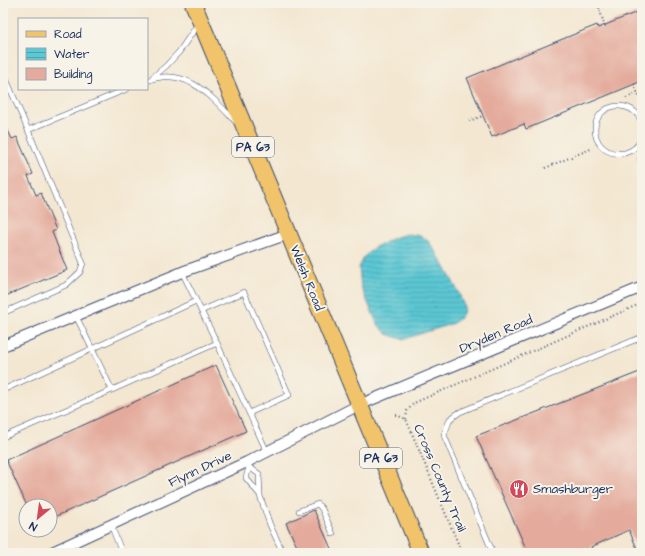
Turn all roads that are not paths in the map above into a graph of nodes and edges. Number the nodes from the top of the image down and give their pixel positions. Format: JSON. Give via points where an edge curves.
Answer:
{"nodes":[{"id":1,"x":193,"y":3,"type":"edge"},
{"id":2,"x":200,"y":21,"type":"junction"},
{"id":3,"x":3,"y":72,"type":"edge"},
{"id":4,"x":149,"y":80,"type":"edge"},
{"id":5,"x":125,"y":90,"type":"edge"},
{"id":6,"x":642,"y":123,"type":"edge"},
{"id":7,"x":28,"y":130,"type":"junction"},
{"id":8,"x":247,"y":133,"type":"junction"},
{"id":9,"x":641,"y":141,"type":"edge"},
{"id":10,"x":288,"y":234,"type":"junction"},
{"id":11,"x":182,"y":272,"type":"junction"},
{"id":12,"x":642,"y":287,"type":"edge"},
{"id":13,"x":196,"y":300,"type":"junction"},
{"id":14,"x":201,"y":311,"type":"junction"},
{"id":15,"x":3,"y":313,"type":"edge"},
{"id":16,"x":76,"y":316,"type":"junction"},
{"id":17,"x":642,"y":337,"type":"edge"},
{"id":18,"x":218,"y":343,"type":"junction"},
{"id":19,"x":3,"y":346,"type":"edge"},
{"id":20,"x":92,"y":349,"type":"junction"},
{"id":21,"x":3,"y":390,"type":"edge"},
{"id":22,"x":112,"y":390,"type":"junction"},
{"id":23,"x":359,"y":405,"type":"junction"},
{"id":24,"x":249,"y":413,"type":"junction"},
{"id":25,"x":3,"y":437,"type":"edge"},
{"id":26,"x":267,"y":452,"type":"junction"},
{"id":27,"x":247,"y":465,"type":"junction"},
{"id":28,"x":260,"y":496,"type":"junction"},
{"id":29,"x":299,"y":511,"type":"dead end"},
{"id":30,"x":110,"y":525,"type":"junction"},
{"id":31,"x":333,"y":534,"type":"dead end"},
{"id":32,"x":50,"y":553,"type":"edge"},
{"id":33,"x":122,"y":553,"type":"edge"},
{"id":34,"x":283,"y":553,"type":"edge"},
{"id":35,"x":421,"y":553,"type":"edge"},
{"id":36,"x":493,"y":553,"type":"edge"}],
"edges":[{"from":1,"to":2,"type":"main road","name":"Welsh Road","number":"PA 63"},
{"from":2,"to":4,"type":"lane","via":[[179,52]]},
{"from":2,"to":8,"type":"main road","name":"Welsh Road","number":"PA 63"},
{"from":3,"to":7,"type":"lane"},
{"from":4,"to":8,"type":"lane","via":[[169,75],[202,88]]},
{"from":5,"to":7,"type":"lane"},
{"from":6,"to":9,"type":"lane","via":[[628,107],[613,106],[600,115],[595,131],[601,145],[614,153],[629,152]]},
{"from":7,"to":15,"type":"lane","via":[[83,263],[80,272],[66,285]]},
{"from":8,"to":10,"type":"main road","name":"Welsh Road","number":"PA 63"},
{"from":10,"to":11,"type":"street"},
{"from":10,"to":23,"type":"main road","name":"Welsh Road","number":"PA 63"},
{"from":11,"to":13,"type":"lane"},
{"from":11,"to":16,"type":"street"},
{"from":12,"to":23,"type":"street","name":"Dryden Road"},
{"from":13,"to":14,"type":"lane"},
{"from":13,"to":20,"type":"lane"},
{"from":14,"to":18,"type":"lane"},
{"from":14,"to":24,"type":"lane","via":[[244,292],[289,395]]},
{"from":16,"to":19,"type":"street"},
{"from":16,"to":20,"type":"lane"},
{"from":17,"to":36,"type":"lane","via":[[460,412],[450,419],[444,435]]},
{"from":18,"to":22,"type":"lane"},
{"from":18,"to":24,"type":"lane"},
{"from":20,"to":21,"type":"lane"},
{"from":20,"to":22,"type":"lane"},
{"from":22,"to":25,"type":"lane"},
{"from":23,"to":26,"type":"street","name":"Flynn Drive"},
{"from":23,"to":35,"type":"main road","name":"Welsh Road","number":"PA 63"},
{"from":24,"to":26,"type":"lane"},
{"from":26,"to":27,"type":"street","name":"Flynn Drive"},
{"from":27,"to":28,"type":"lane","via":[[246,478]]},
{"from":27,"to":28,"type":"lane","via":[[259,474]]},
{"from":27,"to":30,"type":"street","name":"Flynn Drive"},
{"from":28,"to":34,"type":"lane"},
{"from":29,"to":31,"type":"lane","via":[[318,504]]},
{"from":30,"to":32,"type":"street","name":"Flynn Drive"},
{"from":30,"to":33,"type":"lane"}]}
